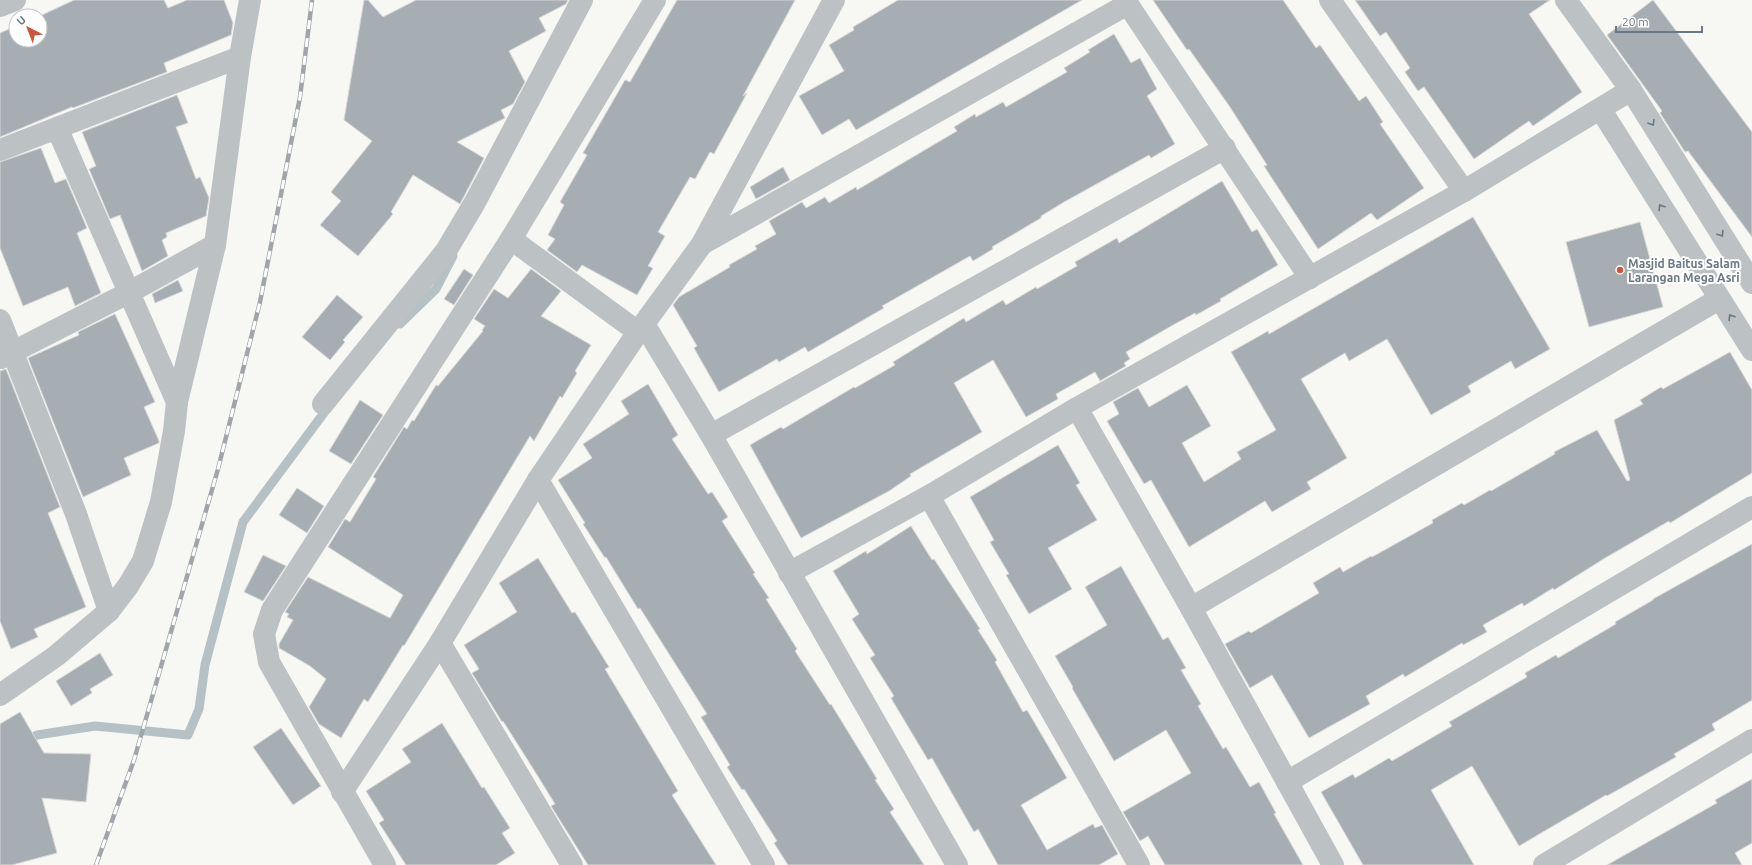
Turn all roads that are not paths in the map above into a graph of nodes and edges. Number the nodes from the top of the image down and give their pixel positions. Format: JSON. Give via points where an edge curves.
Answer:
{"nodes":[{"id":1,"x":15,"y":0,"type":"edge"},
{"id":2,"x":250,"y":0,"type":"edge"},
{"id":3,"x":582,"y":0,"type":"edge"},
{"id":4,"x":655,"y":0,"type":"edge"},
{"id":5,"x":846,"y":0,"type":"edge"},
{"id":6,"x":1330,"y":0,"type":"edge"},
{"id":7,"x":1566,"y":0,"type":"edge"},
{"id":8,"x":1126,"y":2,"type":"edge"},
{"id":9,"x":0,"y":6,"type":"edge"},
{"id":10,"x":831,"y":6,"type":"edge"},
{"id":11,"x":240,"y":57,"type":"junction"},
{"id":12,"x":1631,"y":90,"type":"junction"},
{"id":13,"x":1601,"y":110,"type":"junction"},
{"id":14,"x":58,"y":128,"type":"junction"},
{"id":15,"x":1224,"y":148,"type":"junction"},
{"id":16,"x":0,"y":150,"type":"edge"},
{"id":17,"x":1464,"y":191,"type":"junction"},
{"id":18,"x":511,"y":239,"type":"junction"},
{"id":19,"x":702,"y":244,"type":"junction"},
{"id":20,"x":215,"y":245,"type":"junction"},
{"id":21,"x":1310,"y":278,"type":"junction"},
{"id":22,"x":1752,"y":283,"type":"edge"},
{"id":23,"x":128,"y":293,"type":"junction"},
{"id":24,"x":1719,"y":299,"type":"junction"},
{"id":25,"x":0,"y":320,"type":"edge"},
{"id":26,"x":641,"y":328,"type":"junction"},
{"id":27,"x":1752,"y":350,"type":"edge"},
{"id":28,"x":7,"y":356,"type":"edge"},
{"id":29,"x":176,"y":402,"type":"junction"},
{"id":30,"x":323,"y":404,"type":"dead end"},
{"id":31,"x":1077,"y":408,"type":"junction"},
{"id":32,"x":711,"y":435,"type":"junction"},
{"id":33,"x":538,"y":480,"type":"junction"},
{"id":34,"x":928,"y":496,"type":"junction"},
{"id":35,"x":1752,"y":507,"type":"edge"},
{"id":36,"x":789,"y":573,"type":"junction"},
{"id":37,"x":1192,"y":608,"type":"junction"},
{"id":38,"x":110,"y":611,"type":"junction"},
{"id":39,"x":440,"y":643,"type":"junction"},
{"id":40,"x":1,"y":690,"type":"edge"},
{"id":41,"x":1752,"y":740,"type":"edge"},
{"id":42,"x":1287,"y":782,"type":"junction"},
{"id":43,"x":342,"y":792,"type":"junction"},
{"id":44,"x":385,"y":865,"type":"edge"},
{"id":45,"x":572,"y":865,"type":"edge"},
{"id":46,"x":764,"y":865,"type":"edge"},
{"id":47,"x":957,"y":865,"type":"edge"},
{"id":48,"x":1139,"y":865,"type":"edge"},
{"id":49,"x":1333,"y":865,"type":"edge"},
{"id":50,"x":1544,"y":865,"type":"edge"}],
"edges":[{"from":1,"to":9,"type":"street"},
{"from":2,"to":11,"type":"street"},
{"from":3,"to":30,"type":"street","via":[[474,204],[446,251]]},
{"from":4,"to":18,"type":"street"},
{"from":5,"to":10,"type":"street"},
{"from":6,"to":17,"type":"street"},
{"from":7,"to":12,"type":"street"},
{"from":8,"to":15,"type":"street"},
{"from":8,"to":19,"type":"street"},
{"from":10,"to":19,"type":"street"},
{"from":11,"to":14,"type":"street"},
{"from":11,"to":20,"type":"street"},
{"from":12,"to":13,"type":"street"},
{"from":12,"to":22,"type":"street","one_way":true},
{"from":13,"to":17,"type":"street"},
{"from":24,"to":13,"type":"street","one_way":true},
{"from":14,"to":16,"type":"street"},
{"from":14,"to":23,"type":"street"},
{"from":15,"to":21,"type":"street"},
{"from":15,"to":32,"type":"street"},
{"from":17,"to":21,"type":"street"},
{"from":18,"to":26,"type":"street"},
{"from":18,"to":43,"type":"street","via":[[272,610],[264,634],[269,662]]},
{"from":19,"to":26,"type":"street"},
{"from":20,"to":23,"type":"street"},
{"from":20,"to":29,"type":"street"},
{"from":21,"to":31,"type":"street"},
{"from":23,"to":28,"type":"street"},
{"from":23,"to":29,"type":"street"},
{"from":27,"to":24,"type":"street","one_way":true},
{"from":24,"to":37,"type":"street"},
{"from":25,"to":28,"type":"street"},
{"from":26,"to":32,"type":"street"},
{"from":26,"to":33,"type":"street"},
{"from":28,"to":38,"type":"street","via":[[76,514]]},
{"from":29,"to":38,"type":"street","via":[[174,431],[161,502],[143,561]]},
{"from":31,"to":34,"type":"street"},
{"from":31,"to":37,"type":"street"},
{"from":32,"to":36,"type":"street"},
{"from":33,"to":39,"type":"street"},
{"from":33,"to":46,"type":"street"},
{"from":34,"to":36,"type":"street"},
{"from":34,"to":48,"type":"street"},
{"from":35,"to":42,"type":"street"},
{"from":36,"to":47,"type":"street"},
{"from":37,"to":42,"type":"street"},
{"from":38,"to":40,"type":"street","via":[[56,656]]},
{"from":39,"to":43,"type":"street"},
{"from":39,"to":45,"type":"street"},
{"from":41,"to":50,"type":"street"},
{"from":42,"to":49,"type":"street"},
{"from":43,"to":44,"type":"street"}]}
